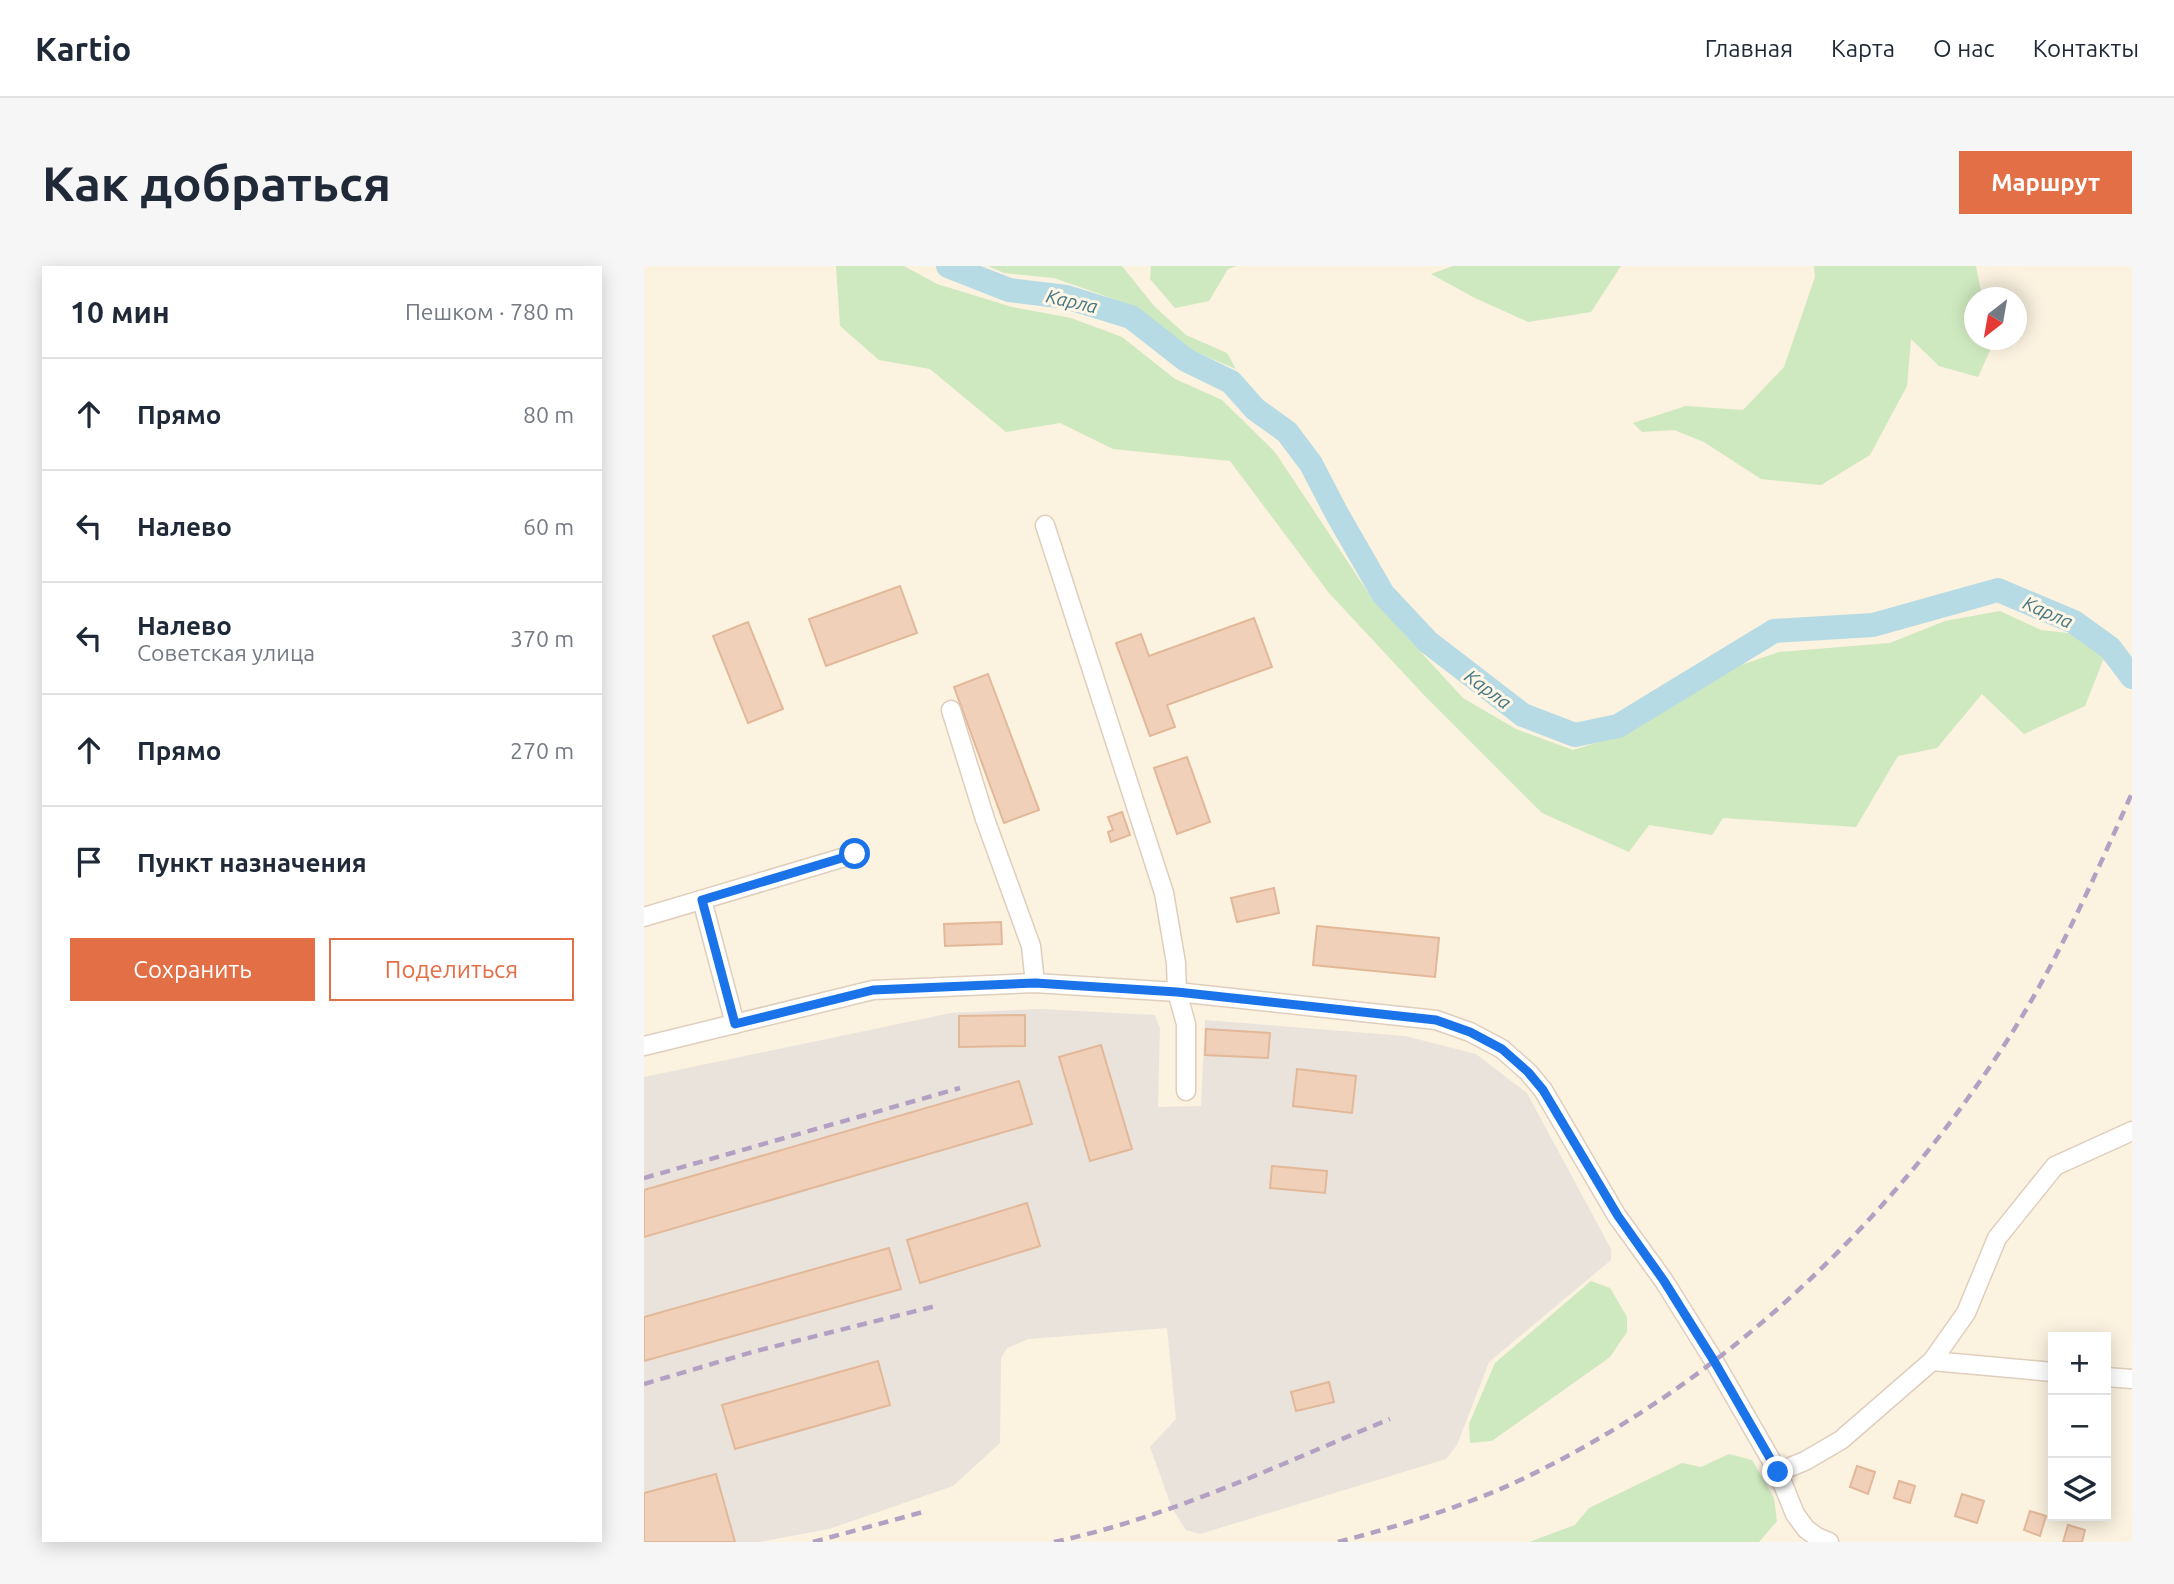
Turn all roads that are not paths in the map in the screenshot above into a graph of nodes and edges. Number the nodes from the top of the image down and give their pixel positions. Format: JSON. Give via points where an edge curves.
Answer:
{"nodes":[{"id":1,"x":1045,"y":525,"type":"dead end"},
{"id":2,"x":951,"y":710,"type":"dead end"},
{"id":3,"x":855,"y":854,"type":"dead end"},
{"id":4,"x":702,"y":900,"type":"junction"},
{"id":5,"x":644,"y":917,"type":"edge"},
{"id":6,"x":1035,"y":983,"type":"junction"},
{"id":7,"x":1177,"y":992,"type":"junction"},
{"id":8,"x":735,"y":1024,"type":"junction"},
{"id":9,"x":644,"y":1046,"type":"edge"},
{"id":10,"x":1186,"y":1091,"type":"dead end"},
{"id":11,"x":2132,"y":1131,"type":"edge"},
{"id":12,"x":1932,"y":1362,"type":"junction"},
{"id":13,"x":2048,"y":1372,"type":"edge"},
{"id":14,"x":2111,"y":1377,"type":"edge"},
{"id":15,"x":2132,"y":1379,"type":"edge"},
{"id":16,"x":1778,"y":1472,"type":"junction"},
{"id":17,"x":1821,"y":1540,"type":"edge"}],
"edges":[{"from":1,"to":7,"type":"street","via":[[1164,893]]},
{"from":2,"to":6,"type":"street","via":[[1031,946]]},
{"from":3,"to":4,"type":"street"},
{"from":4,"to":5,"type":"street"},
{"from":4,"to":8,"type":"street"},
{"from":6,"to":7,"type":"street"},
{"from":6,"to":8,"type":"street","via":[[873,990]]},
{"from":7,"to":10,"type":"street","via":[[1186,1024]]},
{"from":7,"to":16,"type":"street","via":[[1436,1020],[1502,1049],[1543,1090],[1618,1216],[1714,1361]]},
{"from":8,"to":9,"type":"street"},
{"from":11,"to":12,"type":"street","via":[[2055,1166],[1997,1238],[1966,1313]]},
{"from":12,"to":13,"type":"street"},
{"from":12,"to":16,"type":"street","via":[[1841,1440]]},
{"from":14,"to":15,"type":"street"},
{"from":16,"to":17,"type":"street","via":[[1796,1514]]}]}
